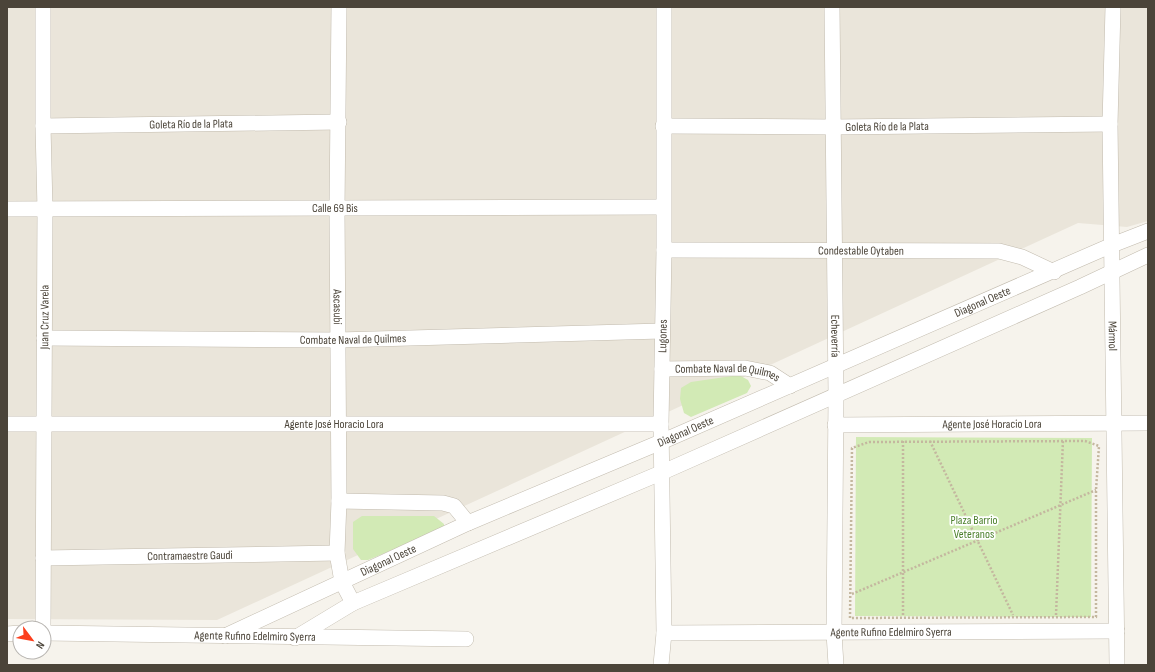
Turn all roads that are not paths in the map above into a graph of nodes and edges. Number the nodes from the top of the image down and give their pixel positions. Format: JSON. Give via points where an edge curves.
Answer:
{"nodes":[{"id":1,"x":44,"y":7,"type":"edge"},
{"id":2,"x":339,"y":7,"type":"edge"},
{"id":3,"x":664,"y":7,"type":"edge"},
{"id":4,"x":832,"y":7,"type":"edge"},
{"id":5,"x":1113,"y":7,"type":"edge"},
{"id":6,"x":339,"y":122,"type":"junction"},
{"id":7,"x":1110,"y":124,"type":"junction"},
{"id":8,"x":43,"y":126,"type":"junction"},
{"id":9,"x":663,"y":126,"type":"junction"},
{"id":10,"x":834,"y":127,"type":"junction"},
{"id":11,"x":663,"y":207,"type":"junction"},
{"id":12,"x":7,"y":209,"type":"edge"},
{"id":13,"x":45,"y":209,"type":"junction"},
{"id":14,"x":338,"y":209,"type":"junction"},
{"id":15,"x":1148,"y":231,"type":"edge"},
{"id":16,"x":1112,"y":245,"type":"junction"},
{"id":17,"x":664,"y":250,"type":"junction"},
{"id":18,"x":834,"y":252,"type":"junction"},
{"id":19,"x":1148,"y":255,"type":"edge"},
{"id":20,"x":1054,"y":272,"type":"junction"},
{"id":21,"x":1113,"y":272,"type":"junction"},
{"id":22,"x":662,"y":331,"type":"junction"},
{"id":23,"x":44,"y":338,"type":"junction"},
{"id":24,"x":338,"y":340,"type":"junction"},
{"id":25,"x":834,"y":366,"type":"junction"},
{"id":26,"x":662,"y":369,"type":"junction"},
{"id":27,"x":790,"y":386,"type":"junction"},
{"id":28,"x":836,"y":396,"type":"junction"},
{"id":29,"x":1114,"y":423,"type":"junction"},
{"id":30,"x":1148,"y":423,"type":"edge"},
{"id":31,"x":7,"y":424,"type":"edge"},
{"id":32,"x":43,"y":424,"type":"junction"},
{"id":33,"x":661,"y":424,"type":"junction"},
{"id":34,"x":338,"y":425,"type":"junction"},
{"id":35,"x":835,"y":425,"type":"junction"},
{"id":36,"x":662,"y":442,"type":"junction"},
{"id":37,"x":663,"y":472,"type":"junction"},
{"id":38,"x":339,"y":501,"type":"junction"},
{"id":39,"x":468,"y":523,"type":"junction"},
{"id":40,"x":337,"y":553,"type":"junction"},
{"id":41,"x":43,"y":558,"type":"junction"},
{"id":42,"x":342,"y":582,"type":"junction"},
{"id":43,"x":353,"y":603,"type":"junction"},
{"id":44,"x":42,"y":620,"type":"edge"},
{"id":45,"x":1117,"y":631,"type":"junction"},
{"id":46,"x":834,"y":632,"type":"junction"},
{"id":47,"x":52,"y":633,"type":"edge"},
{"id":48,"x":664,"y":633,"type":"junction"},
{"id":49,"x":225,"y":636,"type":"junction"},
{"id":50,"x":295,"y":638,"type":"junction"},
{"id":51,"x":466,"y":639,"type":"dead end"},
{"id":52,"x":660,"y":665,"type":"edge"},
{"id":53,"x":836,"y":665,"type":"edge"},
{"id":54,"x":1117,"y":665,"type":"edge"}],
"edges":[{"from":1,"to":8,"type":"street","name":"Juan Cruz Varela"},
{"from":2,"to":6,"type":"street","name":"Ascasubi"},
{"from":3,"to":9,"type":"street","name":"Lugones"},
{"from":4,"to":10,"type":"street","name":"Echeverría"},
{"from":5,"to":7,"type":"street","name":"Mármol"},
{"from":6,"to":8,"type":"street","name":"Goleta Río de la Plata"},
{"from":6,"to":14,"type":"street","name":"Ascasubi"},
{"from":7,"to":10,"type":"street","name":"Goleta Río de la Plata"},
{"from":7,"to":16,"type":"street","name":"Mármol"},
{"from":8,"to":13,"type":"street","name":"Juan Cruz Varela"},
{"from":9,"to":10,"type":"street","name":"Goleta Río de la Plata"},
{"from":9,"to":11,"type":"street","name":"Lugones"},
{"from":10,"to":18,"type":"street","name":"Echeverría"},
{"from":11,"to":14,"type":"street","name":"Calle 69 Bis"},
{"from":11,"to":17,"type":"street","name":"Lugones"},
{"from":12,"to":13,"type":"street","name":"Calle 69 Bis"},
{"from":13,"to":14,"type":"street","name":"Calle 69 Bis"},
{"from":13,"to":23,"type":"street","name":"Juan Cruz Varela"},
{"from":14,"to":24,"type":"street","name":"Ascasubi"},
{"from":15,"to":16,"type":"street","name":"Diagonal Oeste"},
{"from":16,"to":20,"type":"street","name":"Diagonal Oeste"},
{"from":16,"to":21,"type":"street","name":"Mármol"},
{"from":17,"to":18,"type":"street","name":"Condestable Oytaben"},
{"from":17,"to":22,"type":"street","name":"Lugones"},
{"from":18,"to":20,"type":"street","name":"Condestable Oytaben","via":[[999,251],[1022,257]]},
{"from":18,"to":25,"type":"street","name":"Echeverría"},
{"from":19,"to":21,"type":"street","name":"Diagonal Oeste"},
{"from":20,"to":25,"type":"street","name":"Diagonal Oeste"},
{"from":21,"to":28,"type":"street","name":"Diagonal Oeste"},
{"from":21,"to":29,"type":"street","name":"Mármol"},
{"from":22,"to":24,"type":"street","name":"Combate Naval de Quilmes"},
{"from":22,"to":26,"type":"street","name":"Lugones"},
{"from":23,"to":24,"type":"street","name":"Combate Naval de Quilmes"},
{"from":23,"to":32,"type":"street","name":"Juan Cruz Varela"},
{"from":24,"to":34,"type":"street","name":"Ascasubi"},
{"from":25,"to":27,"type":"street","name":"Diagonal Oeste"},
{"from":25,"to":28,"type":"street","name":"Echeverría"},
{"from":26,"to":27,"type":"street","name":"Combate Naval de Quilmes","via":[[745,368],[770,373]]},
{"from":26,"to":33,"type":"street","name":"Lugones"},
{"from":27,"to":36,"type":"street","name":"Diagonal Oeste"},
{"from":28,"to":35,"type":"street","name":"Echeverría"},
{"from":28,"to":37,"type":"street","name":"Diagonal Oeste"},
{"from":29,"to":30,"type":"street","name":"Agente José Horacio Lora"},
{"from":29,"to":35,"type":"street","name":"Agente José Horacio Lora"},
{"from":29,"to":45,"type":"street","name":"Mármol"},
{"from":31,"to":32,"type":"street","name":"Agente José Horacio Lora"},
{"from":32,"to":34,"type":"street","name":"Agente José Horacio Lora"},
{"from":32,"to":41,"type":"street","name":"Juan Cruz Varela"},
{"from":33,"to":34,"type":"street","name":"Agente José Horacio Lora"},
{"from":33,"to":36,"type":"street","name":"Lugones"},
{"from":34,"to":38,"type":"street","name":"Ascasubi"},
{"from":35,"to":46,"type":"street","name":"Echeverría"},
{"from":36,"to":37,"type":"street","name":"Lugones"},
{"from":36,"to":39,"type":"street","name":"Diagonal Oeste"},
{"from":37,"to":43,"type":"street","name":"Diagonal Oeste"},
{"from":37,"to":48,"type":"street","name":"Lugones"},
{"from":38,"to":39,"type":"street","via":[[443,503],[454,506]]},
{"from":38,"to":40,"type":"street","name":"Ascasubi"},
{"from":39,"to":42,"type":"street","name":"Diagonal Oeste"},
{"from":40,"to":41,"type":"street","name":"Contramaestre Gaudi"},
{"from":40,"to":42,"type":"street","name":"Ascasubi"},
{"from":41,"to":44,"type":"street","name":"Juan Cruz Varela"},
{"from":42,"to":43,"type":"street","name":"Ascasubi"},
{"from":42,"to":49,"type":"street","name":"Diagonal Oeste"},
{"from":43,"to":50,"type":"street","name":"Diagonal Oeste"},
{"from":45,"to":46,"type":"street","name":"Agente Rufino Edelmiro Syerra","via":[[1056,624],[1022,632],[903,625]]},
{"from":45,"to":54,"type":"street","name":"Mármol"},
{"from":46,"to":48,"type":"street","name":"Agente Rufino Edelmiro Syerra"},
{"from":46,"to":53,"type":"street","name":"Echeverría"},
{"from":47,"to":49,"type":"street","name":"Agente Rufino Edelmiro Syerra"},
{"from":48,"to":52,"type":"street","name":"Lugones"},
{"from":49,"to":50,"type":"street","name":"Agente Rufino Edelmiro Syerra"},
{"from":50,"to":51,"type":"street","name":"Agente Rufino Edelmiro Syerra"}]}
